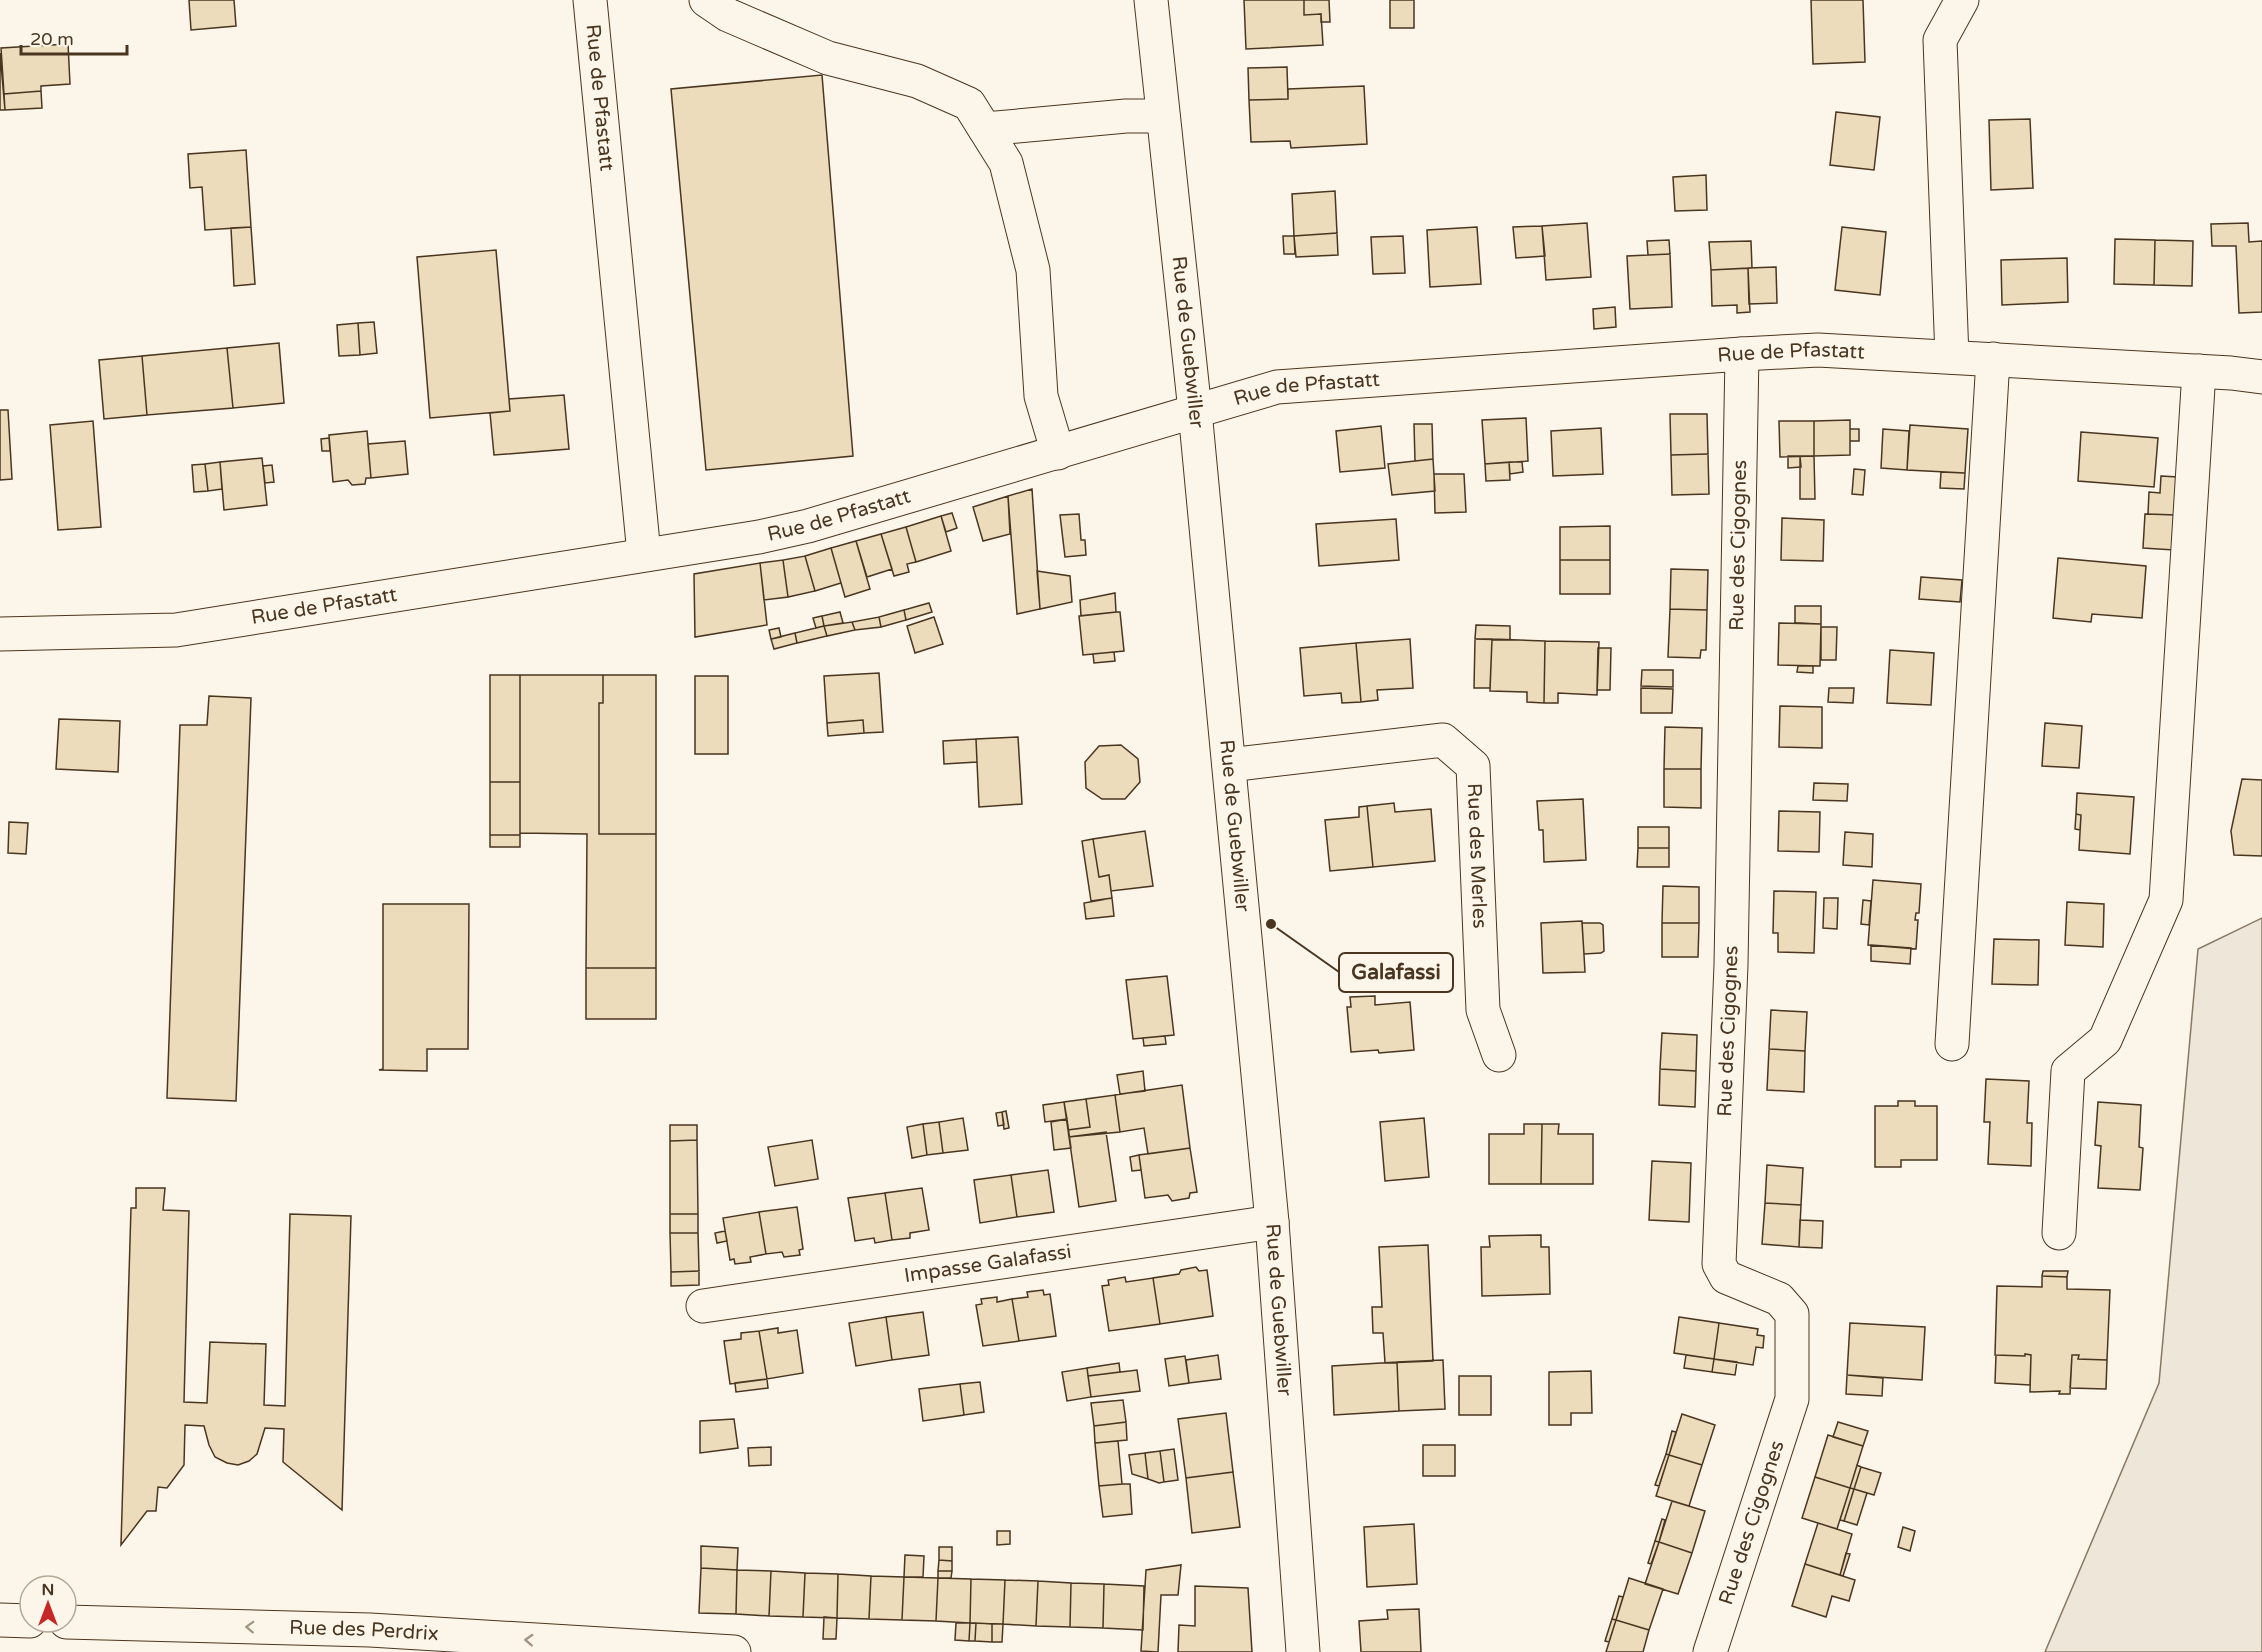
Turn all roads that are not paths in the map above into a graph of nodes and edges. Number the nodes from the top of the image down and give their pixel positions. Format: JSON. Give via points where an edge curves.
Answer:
{"nodes":[{"id":1,"x":590,"y":0,"type":"edge"},
{"id":2,"x":1151,"y":0,"type":"edge"},
{"id":3,"x":1962,"y":0,"type":"edge"},
{"id":4,"x":723,"y":5,"type":"edge"},
{"id":5,"x":1163,"y":116,"type":"junction"},
{"id":6,"x":985,"y":129,"type":"junction"},
{"id":7,"x":1742,"y":354,"type":"junction"},
{"id":8,"x":1952,"y":357,"type":"junction"},
{"id":9,"x":1993,"y":359,"type":"junction"},
{"id":10,"x":2199,"y":371,"type":"junction"},
{"id":11,"x":2262,"y":377,"type":"edge"},
{"id":12,"x":1196,"y":411,"type":"junction"},
{"id":13,"x":1058,"y":453,"type":"junction"},
{"id":14,"x":644,"y":554,"type":"junction"},
{"id":15,"x":0,"y":634,"type":"edge"},
{"id":16,"x":1229,"y":765,"type":"junction"},
{"id":17,"x":1952,"y":1044,"type":"dead end"},
{"id":18,"x":1499,"y":1055,"type":"dead end"},
{"id":19,"x":1272,"y":1222,"type":"junction"},
{"id":20,"x":2059,"y":1233,"type":"dead end"},
{"id":21,"x":703,"y":1306,"type":"dead end"},
{"id":22,"x":0,"y":1620,"type":"edge"},
{"id":23,"x":18,"y":1621,"type":"edge"},
{"id":24,"x":78,"y":1622,"type":"edge"},
{"id":25,"x":734,"y":1652,"type":"edge"},
{"id":26,"x":1303,"y":1652,"type":"edge"},
{"id":27,"x":1710,"y":1652,"type":"edge"}],
"edges":[{"from":1,"to":14,"type":"street","name":"Rue de Pfastatt"},
{"from":2,"to":5,"type":"street","name":"Rue de Guebwiller"},
{"from":3,"to":8,"type":"street","via":[[1941,40]]},
{"from":4,"to":6,"type":"street","via":[[828,58],[917,81],[969,104]]},
{"from":5,"to":6,"type":"street"},
{"from":5,"to":12,"type":"street","name":"Rue de Guebwiller"},
{"from":6,"to":13,"type":"street","via":[[1006,163],[1033,270],[1041,396]]},
{"from":7,"to":8,"type":"street","name":"Rue de Pfastatt","via":[[1818,351]]},
{"from":7,"to":12,"type":"street","name":"Rue de Pfastatt","via":[[1277,387]]},
{"from":7,"to":27,"type":"street","name":"Rue des Cigognes","via":[[1731,965],[1719,1264],[1726,1277],[1779,1299],[1792,1314],[1792,1399]]},
{"from":8,"to":9,"type":"street","name":"Rue de Pfastatt"},
{"from":9,"to":10,"type":"street","name":"Rue de Pfastatt"},
{"from":9,"to":17,"type":"street"},
{"from":10,"to":11,"type":"street","name":"Rue de Pfastatt"},
{"from":10,"to":20,"type":"street","via":[[2166,900],[2105,1040],[2068,1071]]},
{"from":12,"to":13,"type":"street","name":"Rue de Pfastatt"},
{"from":12,"to":16,"type":"street","name":"Rue de Guebwiller"},
{"from":13,"to":14,"type":"street","name":"Rue de Pfastatt","via":[[808,526]]},
{"from":14,"to":15,"type":"street","name":"Rue de Pfastatt","via":[[176,630]]},
{"from":16,"to":18,"type":"street","name":"Rue des Merles","via":[[1443,740],[1473,766],[1483,1010]]},
{"from":16,"to":19,"type":"street","name":"Rue de Guebwiller"},
{"from":19,"to":21,"type":"street","name":"Impasse Galafassi"},
{"from":19,"to":26,"type":"street","name":"Rue de Guebwiller"},
{"from":22,"to":23,"type":"street"},
{"from":25,"to":24,"type":"street","name":"Rue des Perdrix","one_way":true,"via":[[370,1630]]}]}
